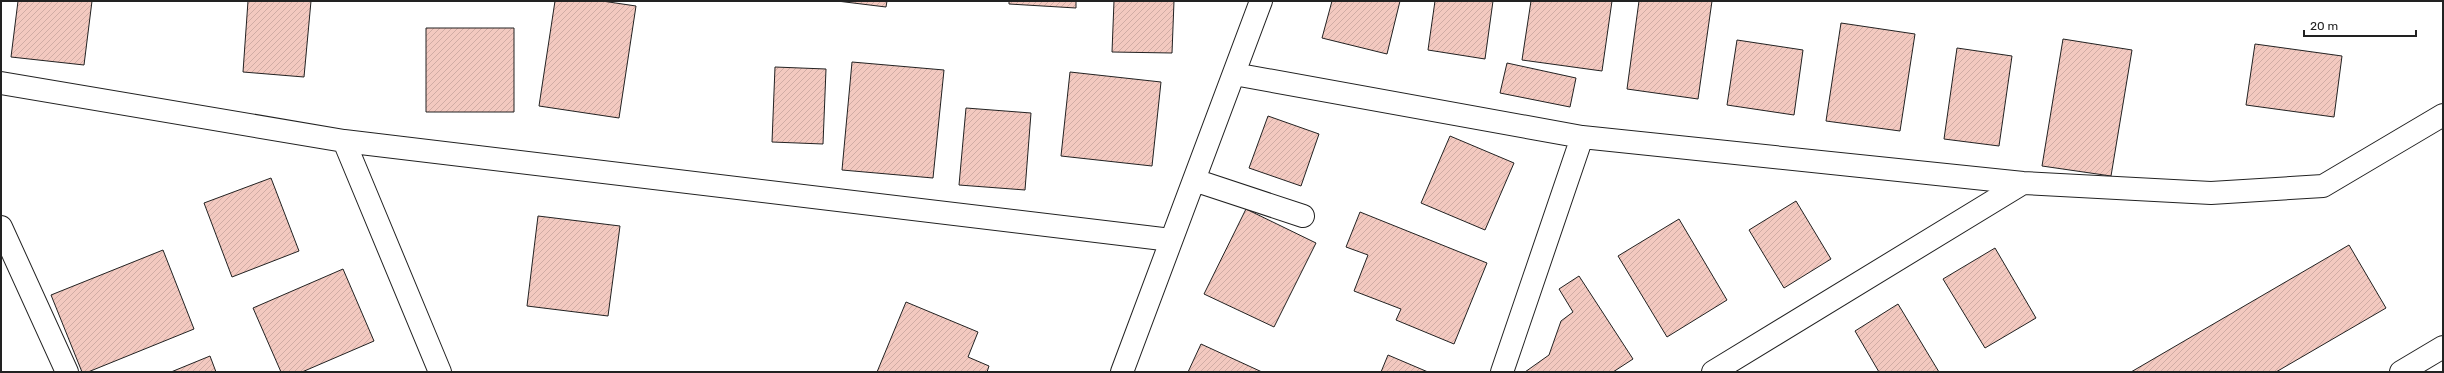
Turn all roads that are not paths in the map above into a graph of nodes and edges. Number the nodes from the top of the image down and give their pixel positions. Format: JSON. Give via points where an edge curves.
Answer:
{"nodes":[{"id":1,"x":1261,"y":1,"type":"edge"},
{"id":2,"x":1234,"y":74,"type":"junction"},
{"id":3,"x":1,"y":83,"type":"edge"},
{"id":4,"x":2443,"y":115,"type":"edge"},
{"id":5,"x":1582,"y":137,"type":"junction"},
{"id":6,"x":344,"y":141,"type":"junction"},
{"id":7,"x":1194,"y":180,"type":"junction"},
{"id":8,"x":2023,"y":183,"type":"junction"},
{"id":9,"x":1303,"y":216,"type":"dead end"},
{"id":10,"x":1,"y":227,"type":"edge"},
{"id":11,"x":1171,"y":240,"type":"junction"},
{"id":12,"x":2443,"y":347,"type":"edge"},
{"id":13,"x":67,"y":372,"type":"edge"},
{"id":14,"x":440,"y":372,"type":"edge"},
{"id":15,"x":1122,"y":372,"type":"edge"},
{"id":16,"x":1502,"y":372,"type":"edge"},
{"id":17,"x":1713,"y":372,"type":"edge"},
{"id":18,"x":2401,"y":372,"type":"edge"}],
"edges":[{"from":1,"to":2,"type":"main road"},
{"from":2,"to":5,"type":"main road"},
{"from":2,"to":7,"type":"main road"},
{"from":3,"to":6,"type":"main road"},
{"from":4,"to":8,"type":"main road","via":[[2323,186],[2211,194]]},
{"from":5,"to":8,"type":"main road"},
{"from":5,"to":16,"type":"main road"},
{"from":6,"to":11,"type":"main road"},
{"from":6,"to":14,"type":"main road"},
{"from":7,"to":9,"type":"main road"},
{"from":7,"to":11,"type":"main road"},
{"from":8,"to":17,"type":"main road"},
{"from":10,"to":13,"type":"main road"},
{"from":11,"to":15,"type":"main road"},
{"from":12,"to":18,"type":"main road"}]}
